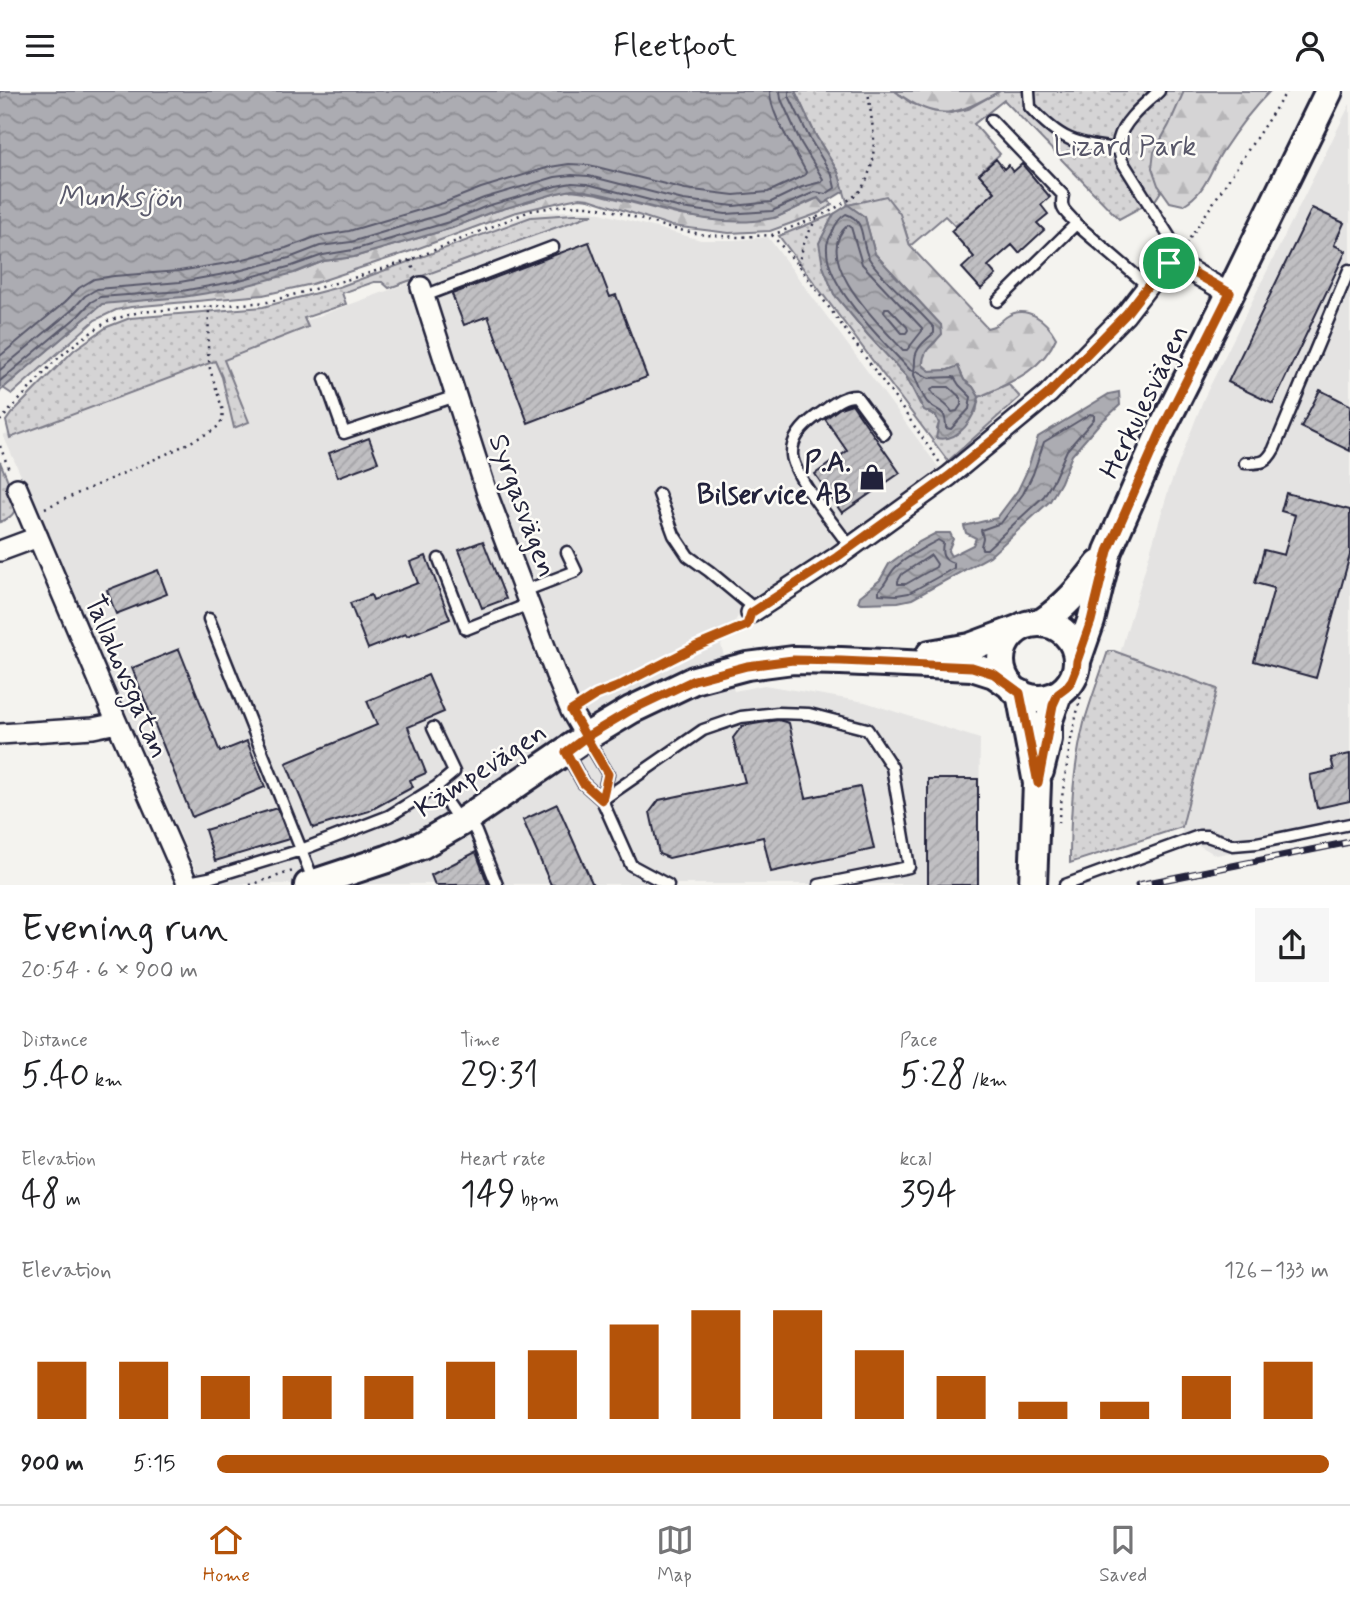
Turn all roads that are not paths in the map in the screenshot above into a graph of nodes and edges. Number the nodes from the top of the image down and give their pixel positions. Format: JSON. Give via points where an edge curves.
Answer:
{"nodes":[{"id":1,"x":1029,"y":91,"type":"edge"},
{"id":2,"x":1159,"y":91,"type":"edge"},
{"id":3,"x":1329,"y":91,"type":"edge"},
{"id":4,"x":991,"y":120,"type":"dead end"},
{"id":5,"x":1119,"y":149,"type":"junction"},
{"id":6,"x":1076,"y":225,"type":"junction"},
{"id":7,"x":553,"y":247,"type":"dead end"},
{"id":8,"x":1175,"y":262,"type":"junction"},
{"id":9,"x":1349,"y":270,"type":"edge"},
{"id":10,"x":1148,"y":286,"type":"junction"},
{"id":11,"x":423,"y":291,"type":"joint"},
{"id":12,"x":1230,"y":293,"type":"junction"},
{"id":13,"x":998,"y":300,"type":"dead end"},
{"id":14,"x":326,"y":379,"type":"dead end"},
{"id":15,"x":456,"y":396,"type":"junction"},
{"id":16,"x":884,"y":434,"type":"dead end"},
{"id":17,"x":1245,"y":463,"type":"dead end"},
{"id":18,"x":17,"y":488,"type":"road end"},
{"id":19,"x":659,"y":494,"type":"dead end"},
{"id":20,"x":38,"y":537,"type":"junction"},
{"id":21,"x":850,"y":547,"type":"junction"},
{"id":22,"x":0,"y":551,"type":"edge"},
{"id":23,"x":1108,"y":551,"type":"junction"},
{"id":24,"x":567,"y":552,"type":"dead end"},
{"id":25,"x":439,"y":559,"type":"dead end"},
{"id":26,"x":527,"y":598,"type":"junction"},
{"id":27,"x":754,"y":612,"type":"joint"},
{"id":28,"x":209,"y":619,"type":"dead end"},
{"id":29,"x":1030,"y":626,"type":"junction"},
{"id":30,"x":841,"y":661,"type":"junction"},
{"id":31,"x":1081,"y":670,"type":"junction"},
{"id":32,"x":1015,"y":689,"type":"junction"},
{"id":33,"x":1058,"y":694,"type":"junction"},
{"id":34,"x":117,"y":723,"type":"junction"},
{"id":35,"x":433,"y":727,"type":"dead end"},
{"id":36,"x":0,"y":734,"type":"edge"},
{"id":37,"x":576,"y":745,"type":"junction"},
{"id":38,"x":1038,"y":783,"type":"junction"},
{"id":39,"x":436,"y":787,"type":"junction"},
{"id":40,"x":602,"y":800,"type":"junction"},
{"id":41,"x":464,"y":820,"type":"junction"},
{"id":42,"x":1350,"y":824,"type":"edge"},
{"id":43,"x":301,"y":850,"type":"junction"},
{"id":44,"x":310,"y":878,"type":"edge"},
{"id":45,"x":1033,"y":882,"type":"edge"},
{"id":46,"x":188,"y":883,"type":"edge"},
{"id":47,"x":497,"y":884,"type":"edge"},
{"id":48,"x":668,"y":884,"type":"edge"},
{"id":49,"x":819,"y":884,"type":"edge"},
{"id":50,"x":1065,"y":884,"type":"edge"}],
"edges":[{"from":1,"to":5,"type":"lane","via":[[1030,107],[1055,132],[1078,143]]},
{"from":2,"to":5,"type":"lane","via":[[1126,123]]},
{"from":3,"to":12,"type":"main road","name":"Herkulesvägen"},
{"from":4,"to":6,"type":"lane","via":[[1063,195],[1063,210]]},
{"from":5,"to":8,"type":"lane","via":[[1172,241]]},
{"from":6,"to":10,"type":"lane"},
{"from":6,"to":13,"type":"lane"},
{"from":7,"to":11,"type":"lane"},
{"from":8,"to":10,"type":"street","via":[[1161,269]]},
{"from":8,"to":12,"type":"street"},
{"from":9,"to":17,"type":"lane","via":[[1274,449],[1261,463]]},
{"from":10,"to":21,"type":"street","via":[[1048,394],[949,476]]},
{"from":11,"to":15,"type":"street","name":"Syrgasvägen"},
{"from":12,"to":23,"type":"main road","name":"Herkulesvägen"},
{"from":14,"to":15,"type":"lane","via":[[344,433]]},
{"from":15,"to":26,"type":"street","name":"Syrgasvägen"},
{"from":16,"to":21,"type":"lane","via":[[856,396],[847,396],[808,422],[796,437],[794,465]]},
{"from":18,"to":20,"type":"street","name":"Tallahovsgatan"},
{"from":19,"to":27,"type":"lane","via":[[674,535],[688,556]]},
{"from":20,"to":22,"type":"street"},
{"from":20,"to":34,"type":"street","name":"Tallahovsgatan"},
{"from":21,"to":27,"type":"street"},
{"from":23,"to":29,"type":"main road","name":"Herkulesvägen","via":[[1081,589],[1054,614]]},
{"from":23,"to":31,"type":"main road","name":"Herkulesvägen"},
{"from":24,"to":26,"type":"lane","via":[[576,571]]},
{"from":25,"to":26,"type":"lane","via":[[466,629]]},
{"from":26,"to":37,"type":"street","name":"Syrgasvägen","via":[[571,711]]},
{"from":28,"to":43,"type":"lane"},
{"from":29,"to":30,"type":"main road","name":"Kämpevägen","via":[[940,653]]},
{"from":29,"to":31,"type":"main road","via":[[1052,625],[1062,631],[1075,649]]},
{"from":29,"to":32,"type":"main road","via":[[1009,638],[1003,649],[1003,674]]},
{"from":30,"to":32,"type":"main road","name":"Kämpevägen","via":[[972,667],[994,674]]},
{"from":30,"to":37,"type":"main road","name":"Kämpevägen","via":[[793,660],[694,680],[631,710]]},
{"from":31,"to":33,"type":"main road","via":[[1076,670]]},
{"from":32,"to":33,"type":"main road","via":[[1037,698]]},
{"from":32,"to":38,"type":"main road"},
{"from":33,"to":38,"type":"main road"},
{"from":34,"to":36,"type":"street"},
{"from":34,"to":46,"type":"street","name":"Tallahovsgatan"},
{"from":35,"to":39,"type":"lane","via":[[454,772]]},
{"from":37,"to":40,"type":"lane","via":[[583,783]]},
{"from":37,"to":40,"type":"lane","via":[[608,774]]},
{"from":37,"to":41,"type":"main road","name":"Kämpevägen"},
{"from":38,"to":45,"type":"main road"},
{"from":39,"to":41,"type":"lane"},
{"from":39,"to":43,"type":"lane","via":[[389,816]]},
{"from":40,"to":48,"type":"lane","via":[[631,865]]},
{"from":40,"to":49,"type":"lane","via":[[703,730],[741,717],[809,714],[867,729],[892,767],[909,866]]},
{"from":41,"to":44,"type":"main road","name":"Kämpevägen","via":[[387,859]]},
{"from":41,"to":47,"type":"lane","via":[[476,832]]},
{"from":42,"to":50,"type":"lane","via":[[1233,845],[1199,836]]},
{"from":43,"to":44,"type":"lane"},
{"from":43,"to":46,"type":"lane"}]}
